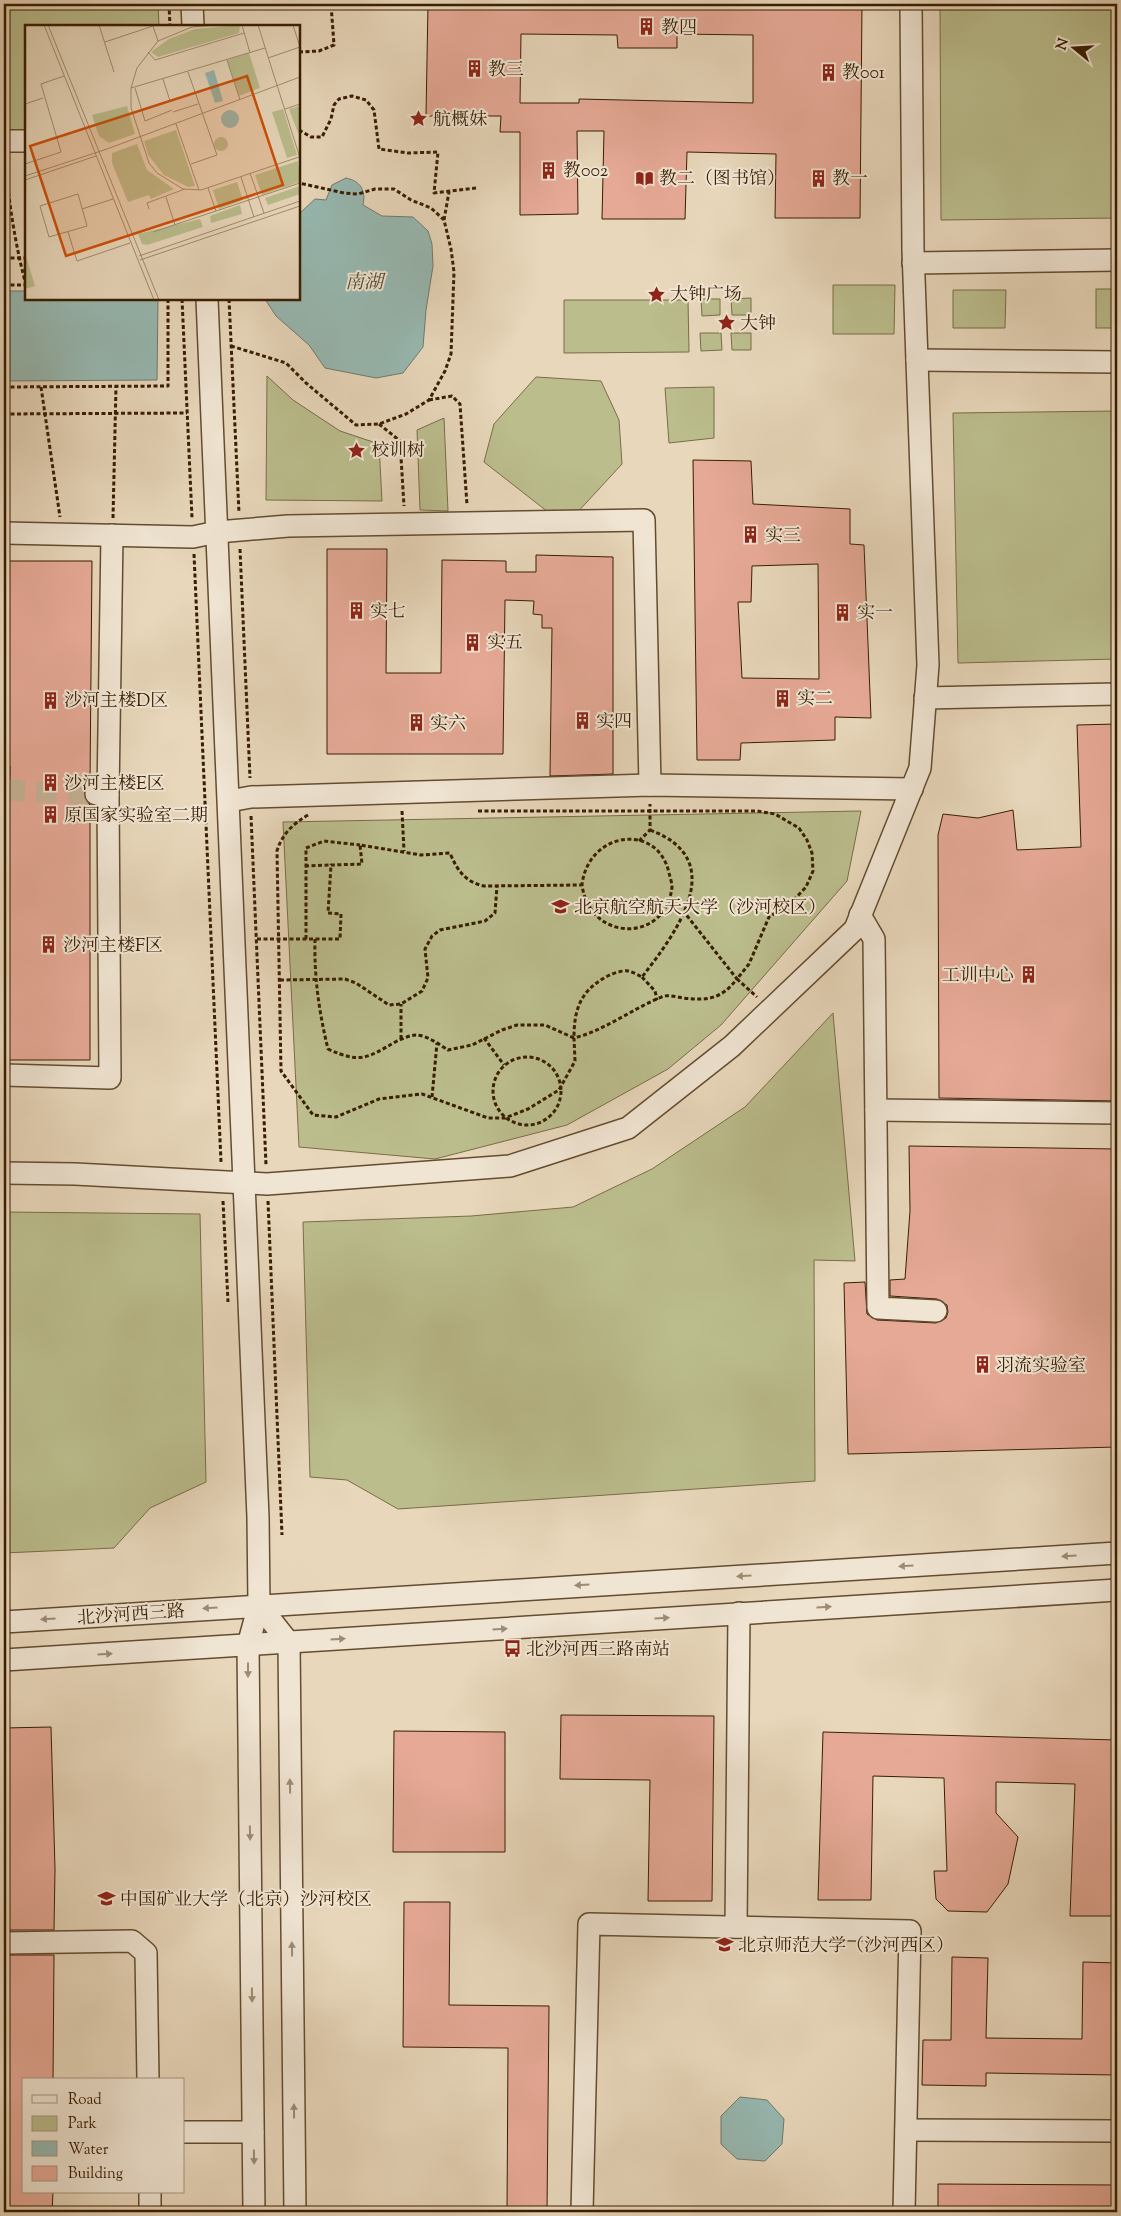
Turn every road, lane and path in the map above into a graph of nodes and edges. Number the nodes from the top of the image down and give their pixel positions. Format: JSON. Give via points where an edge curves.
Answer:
{"nodes":[{"id":1,"x":169,"y":4,"type":"edge"},
{"id":2,"x":192,"y":4,"type":"edge"},
{"id":3,"x":331,"y":4,"type":"edge"},
{"id":4,"x":911,"y":4,"type":"edge"},
{"id":5,"x":170,"y":25,"type":"edge"},
{"id":6,"x":193,"y":25,"type":"edge"},
{"id":7,"x":300,"y":52,"type":"edge"},
{"id":8,"x":300,"y":131,"type":"edge"},
{"id":9,"x":4,"y":141,"type":"edge"},
{"id":10,"x":25,"y":141,"type":"edge"},
{"id":11,"x":4,"y":156,"type":"edge"},
{"id":12,"x":300,"y":183,"type":"edge"},
{"id":13,"x":476,"y":188,"type":"dead end"},
{"id":14,"x":448,"y":192,"type":"junction"},
{"id":15,"x":444,"y":220,"type":"junction"},
{"id":16,"x":4,"y":258,"type":"edge"},
{"id":17,"x":19,"y":258,"type":"junction"},
{"id":18,"x":25,"y":258,"type":"edge"},
{"id":19,"x":1117,"y":260,"type":"edge"},
{"id":20,"x":914,"y":263,"type":"junction"},
{"id":21,"x":25,"y":281,"type":"edge"},
{"id":22,"x":4,"y":285,"type":"edge"},
{"id":23,"x":25,"y":285,"type":"edge"},
{"id":24,"x":168,"y":300,"type":"edge"},
{"id":25,"x":182,"y":300,"type":"edge"},
{"id":26,"x":207,"y":300,"type":"edge"},
{"id":27,"x":229,"y":300,"type":"edge"},
{"id":28,"x":231,"y":346,"type":"junction"},
{"id":29,"x":917,"y":360,"type":"junction"},
{"id":30,"x":1117,"y":362,"type":"edge"},
{"id":31,"x":41,"y":386,"type":"junction"},
{"id":32,"x":116,"y":386,"type":"junction"},
{"id":33,"x":4,"y":387,"type":"edge"},
{"id":34,"x":429,"y":400,"type":"junction"},
{"id":35,"x":44,"y":413,"type":"junction"},
{"id":36,"x":116,"y":413,"type":"junction"},
{"id":37,"x":4,"y":414,"type":"edge"},
{"id":38,"x":187,"y":414,"type":"junction"},
{"id":39,"x":379,"y":424,"type":"junction"},
{"id":40,"x":61,"y":522,"type":"dead end"},
{"id":41,"x":469,"y":523,"type":"junction"},
{"id":42,"x":405,"y":524,"type":"junction"},
{"id":43,"x":112,"y":529,"type":"junction"},
{"id":44,"x":239,"y":530,"type":"junction"},
{"id":45,"x":217,"y":532,"type":"junction"},
{"id":46,"x":4,"y":533,"type":"edge"},
{"id":47,"x":193,"y":537,"type":"junction"},
{"id":48,"x":1117,"y":694,"type":"edge"},
{"id":49,"x":926,"y":698,"type":"junction"},
{"id":50,"x":650,"y":786,"type":"junction"},
{"id":51,"x":912,"y":789,"type":"junction"},
{"id":52,"x":250,"y":797,"type":"junction"},
{"id":53,"x":229,"y":801,"type":"junction"},
{"id":54,"x":402,"y":802,"type":"junction"},
{"id":55,"x":472,"y":811,"type":"dead end"},
{"id":56,"x":650,"y":811,"type":"junction"},
{"id":57,"x":393,"y":812,"type":"dead end"},
{"id":58,"x":412,"y":812,"type":"dead end"},
{"id":59,"x":313,"y":814,"type":"dead end"},
{"id":60,"x":650,"y":830,"type":"junction"},
{"id":61,"x":639,"y":841,"type":"junction"},
{"id":62,"x":360,"y":845,"type":"junction"},
{"id":63,"x":404,"y":851,"type":"junction"},
{"id":64,"x":331,"y":865,"type":"junction"},
{"id":65,"x":305,"y":866,"type":"junction"},
{"id":66,"x":582,"y":885,"type":"junction"},
{"id":67,"x":497,"y":886,"type":"junction"},
{"id":68,"x":684,"y":912,"type":"junction"},
{"id":69,"x":860,"y":915,"type":"junction"},
{"id":70,"x":280,"y":938,"type":"junction"},
{"id":71,"x":257,"y":939,"type":"junction"},
{"id":72,"x":306,"y":939,"type":"junction"},
{"id":73,"x":315,"y":939,"type":"junction"},
{"id":74,"x":642,"y":977,"type":"junction"},
{"id":75,"x":737,"y":979,"type":"junction"},
{"id":76,"x":280,"y":980,"type":"junction"},
{"id":77,"x":316,"y":980,"type":"junction"},
{"id":78,"x":657,"y":1000,"type":"junction"},
{"id":79,"x":402,"y":1004,"type":"junction"},
{"id":80,"x":771,"y":1009,"type":"junction"},
{"id":81,"x":484,"y":1038,"type":"junction"},
{"id":82,"x":574,"y":1038,"type":"junction"},
{"id":83,"x":401,"y":1039,"type":"junction"},
{"id":84,"x":436,"y":1043,"type":"junction"},
{"id":85,"x":504,"y":1066,"type":"junction"},
{"id":86,"x":4,"y":1075,"type":"edge"},
{"id":87,"x":561,"y":1085,"type":"junction"},
{"id":88,"x":432,"y":1098,"type":"junction"},
{"id":89,"x":876,"y":1110,"type":"junction"},
{"id":90,"x":1117,"y":1113,"type":"edge"},
{"id":91,"x":505,"y":1118,"type":"junction"},
{"id":92,"x":4,"y":1173,"type":"edge"},
{"id":93,"x":244,"y":1182,"type":"junction"},
{"id":94,"x":222,"y":1183,"type":"junction"},
{"id":95,"x":267,"y":1184,"type":"junction"},
{"id":96,"x":228,"y":1311,"type":"dead end"},
{"id":97,"x":936,"y":1311,"type":"dead end"},
{"id":98,"x":282,"y":1535,"type":"dead end"},
{"id":99,"x":1117,"y":1553,"type":"edge"},
{"id":100,"x":1117,"y":1590,"type":"edge"},
{"id":101,"x":258,"y":1605,"type":"junction"},
{"id":102,"x":739,"y":1612,"type":"junction"},
{"id":103,"x":4,"y":1622,"type":"edge"},
{"id":104,"x":289,"y":1642,"type":"junction"},
{"id":105,"x":248,"y":1645,"type":"junction"},
{"id":106,"x":4,"y":1660,"type":"edge"},
{"id":107,"x":736,"y":1927,"type":"junction"},
{"id":108,"x":4,"y":1943,"type":"edge"},
{"id":109,"x":148,"y":2078,"type":"edge"},
{"id":110,"x":906,"y":2130,"type":"junction"},
{"id":111,"x":1117,"y":2131,"type":"edge"},
{"id":112,"x":185,"y":2132,"type":"edge"},
{"id":113,"x":253,"y":2132,"type":"junction"},
{"id":114,"x":150,"y":2194,"type":"edge"},
{"id":115,"x":150,"y":2212,"type":"edge"},
{"id":116,"x":254,"y":2212,"type":"edge"},
{"id":117,"x":294,"y":2212,"type":"edge"},
{"id":118,"x":582,"y":2212,"type":"edge"},
{"id":119,"x":904,"y":2212,"type":"edge"}],
"edges":[{"from":1,"to":5,"type":"path"},
{"from":2,"to":6,"type":"street"},
{"from":3,"to":7,"type":"path","via":[[334,45],[319,51]]},
{"from":4,"to":20,"type":"street"},
{"from":8,"to":14,"type":"path","via":[[312,137],[322,137],[339,99],[352,96],[366,100],[374,110],[379,148],[408,153],[438,152],[434,193]]},
{"from":9,"to":10,"type":"street"},
{"from":11,"to":17,"type":"path"},
{"from":12,"to":15,"type":"path","via":[[358,194],[375,189],[394,189],[431,208]]},
{"from":13,"to":14,"type":"path"},
{"from":14,"to":15,"type":"path"},
{"from":15,"to":34,"type":"path","via":[[454,272],[451,354]]},
{"from":16,"to":17,"type":"path"},
{"from":17,"to":18,"type":"path"},
{"from":17,"to":21,"type":"path"},
{"from":19,"to":20,"type":"street"},
{"from":20,"to":29,"type":"street"},
{"from":22,"to":23,"type":"path"},
{"from":24,"to":32,"type":"path","via":[[168,386]]},
{"from":25,"to":38,"type":"path"},
{"from":26,"to":45,"type":"street"},
{"from":27,"to":28,"type":"path"},
{"from":28,"to":39,"type":"path","via":[[286,363],[356,424]]},
{"from":28,"to":44,"type":"path"},
{"from":29,"to":30,"type":"street"},
{"from":29,"to":49,"type":"street","via":[[928,665]]},
{"from":31,"to":32,"type":"path"},
{"from":31,"to":33,"type":"path"},
{"from":31,"to":35,"type":"path"},
{"from":32,"to":36,"type":"path"},
{"from":34,"to":39,"type":"path","via":[[406,414]]},
{"from":34,"to":41,"type":"path","via":[[452,396],[460,404]]},
{"from":35,"to":36,"type":"path"},
{"from":35,"to":37,"type":"path"},
{"from":35,"to":40,"type":"path"},
{"from":36,"to":38,"type":"path"},
{"from":36,"to":43,"type":"path"},
{"from":38,"to":47,"type":"path"},
{"from":39,"to":42,"type":"path","via":[[400,441]]},
{"from":41,"to":42,"type":"street"},
{"from":41,"to":50,"type":"street","via":[[644,520]]},
{"from":42,"to":44,"type":"street"},
{"from":43,"to":46,"type":"street"},
{"from":43,"to":47,"type":"street"},
{"from":43,"to":86,"type":"street","via":[[102,794],[110,1078]]},
{"from":44,"to":45,"type":"street"},
{"from":44,"to":52,"type":"path"},
{"from":45,"to":47,"type":"street"},
{"from":45,"to":53,"type":"street"},
{"from":47,"to":94,"type":"path"},
{"from":48,"to":49,"type":"street"},
{"from":49,"to":51,"type":"street","via":[[920,768]]},
{"from":50,"to":51,"type":"street"},
{"from":50,"to":54,"type":"street"},
{"from":50,"to":56,"type":"path"},
{"from":51,"to":69,"type":"street"},
{"from":52,"to":53,"type":"street"},
{"from":52,"to":54,"type":"street"},
{"from":52,"to":71,"type":"path"},
{"from":53,"to":93,"type":"street"},
{"from":54,"to":57,"type":"path"},
{"from":54,"to":58,"type":"path"},
{"from":54,"to":63,"type":"path"},
{"from":55,"to":56,"type":"path"},
{"from":56,"to":60,"type":"path"},
{"from":56,"to":75,"type":"path","via":[[757,811],[776,814],[799,828],[807,840],[814,871],[806,887],[791,903],[769,917],[749,964]]},
{"from":59,"to":70,"type":"path","via":[[290,828],[277,851]]},
{"from":60,"to":61,"type":"path"},
{"from":60,"to":68,"type":"path","via":[[667,836],[690,863],[693,886]]},
{"from":61,"to":66,"type":"path","via":[[622,839],[610,842],[596,852],[588,862]]},
{"from":61,"to":66,"type":"path","via":[[655,848],[668,864],[672,886],[668,904],[654,921],[640,928],[621,929],[598,919],[583,897]]},
{"from":62,"to":63,"type":"path"},
{"from":62,"to":64,"type":"path","via":[[362,864]]},
{"from":62,"to":65,"type":"path","via":[[324,841],[315,844],[306,848]]},
{"from":63,"to":67,"type":"path","via":[[421,855],[450,853],[456,869],[466,878],[475,884]]},
{"from":64,"to":65,"type":"path"},
{"from":64,"to":73,"type":"path","via":[[328,913],[341,914],[340,940]]},
{"from":65,"to":72,"type":"path"},
{"from":66,"to":67,"type":"path"},
{"from":67,"to":79,"type":"path","via":[[495,913],[485,921],[440,930],[432,936],[425,949],[428,978],[422,991]]},
{"from":68,"to":74,"type":"path"},
{"from":68,"to":75,"type":"path"},
{"from":69,"to":80,"type":"street","via":[[855,929]]},
{"from":69,"to":89,"type":"street","via":[[874,939]]},
{"from":70,"to":71,"type":"path"},
{"from":70,"to":72,"type":"path"},
{"from":70,"to":76,"type":"path"},
{"from":71,"to":95,"type":"path"},
{"from":72,"to":73,"type":"path"},
{"from":73,"to":77,"type":"path"},
{"from":74,"to":78,"type":"path","via":[[655,991]]},
{"from":74,"to":82,"type":"path","via":[[627,971],[611,975],[586,991],[574,1019]]},
{"from":75,"to":78,"type":"path","via":[[727,992],[711,998],[697,1000],[667,995]]},
{"from":75,"to":80,"type":"path"},
{"from":76,"to":77,"type":"path"},
{"from":76,"to":88,"type":"path","via":[[281,1071],[313,1115],[336,1117],[378,1099],[422,1094]]},
{"from":77,"to":79,"type":"path","via":[[344,979],[356,983],[389,1005]]},
{"from":77,"to":83,"type":"path","via":[[318,1010],[328,1049],[356,1059],[374,1054]]},
{"from":78,"to":82,"type":"path","via":[[593,1033]]},
{"from":79,"to":83,"type":"path"},
{"from":80,"to":95,"type":"street","via":[[732,1046],[628,1128],[510,1166]]},
{"from":81,"to":82,"type":"path","via":[[518,1025],[545,1025]]},
{"from":81,"to":84,"type":"path","via":[[472,1045],[448,1050]]},
{"from":81,"to":85,"type":"path"},
{"from":82,"to":87,"type":"path","via":[[575,1061]]},
{"from":83,"to":84,"type":"path","via":[[416,1035]]},
{"from":84,"to":88,"type":"path"},
{"from":85,"to":87,"type":"path","via":[[517,1058],[531,1056],[545,1061],[556,1071]]},
{"from":85,"to":91,"type":"path","via":[[496,1077],[492,1092],[496,1106]]},
{"from":87,"to":91,"type":"path","via":[[546,1099]]},
{"from":87,"to":91,"type":"path","via":[[561,1099],[555,1112],[544,1121],[531,1126]]},
{"from":88,"to":91,"type":"path","via":[[488,1118]]},
{"from":89,"to":90,"type":"street"},
{"from":89,"to":97,"type":"street","via":[[878,1308]]},
{"from":92,"to":94,"type":"street"},
{"from":93,"to":94,"type":"street"},
{"from":93,"to":95,"type":"street"},
{"from":93,"to":101,"type":"street","via":[[258,1517]]},
{"from":94,"to":96,"type":"path"},
{"from":95,"to":98,"type":"path"},
{"from":99,"to":101,"type":"street","name":"北沙河西三路","one_way":true},
{"from":102,"to":100,"type":"street","one_way":true},
{"from":101,"to":103,"type":"street","name":"北沙河西三路","one_way":true},
{"from":101,"to":104,"type":"street"},
{"from":101,"to":105,"type":"street"},
{"from":104,"to":102,"type":"street","one_way":true},
{"from":102,"to":107,"type":"street"},
{"from":104,"to":105,"type":"street"},
{"from":117,"to":104,"type":"street","one_way":true},
{"from":106,"to":105,"type":"street","one_way":true},
{"from":105,"to":113,"type":"street","one_way":true},
{"from":107,"to":110,"type":"street","via":[[910,1931]]},
{"from":107,"to":118,"type":"street","via":[[589,1924]]},
{"from":108,"to":109,"type":"street","via":[[132,1941],[146,1953]]},
{"from":110,"to":111,"type":"street"},
{"from":110,"to":119,"type":"street"},
{"from":112,"to":113,"type":"street"},
{"from":113,"to":116,"type":"street","one_way":true},
{"from":114,"to":115,"type":"street"}]}
